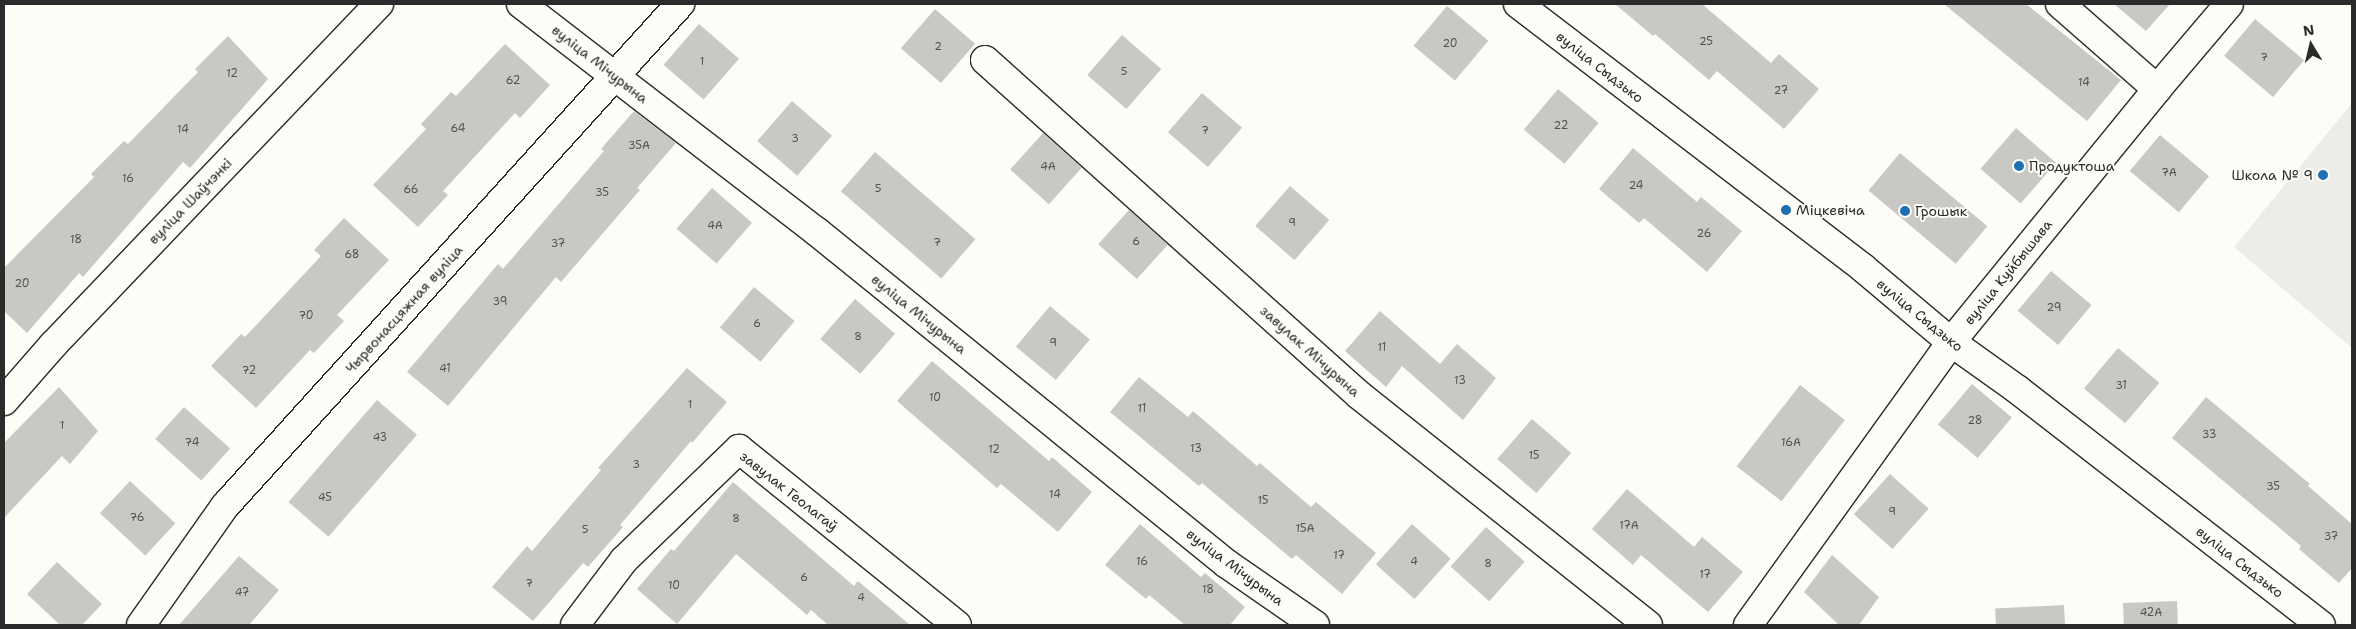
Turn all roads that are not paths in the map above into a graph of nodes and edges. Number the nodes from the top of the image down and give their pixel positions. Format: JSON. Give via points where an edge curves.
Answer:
{"nodes":[{"id":1,"x":379,"y":4,"type":"edge"},
{"id":2,"x":522,"y":4,"type":"edge"},
{"id":3,"x":680,"y":4,"type":"edge"},
{"id":4,"x":1518,"y":4,"type":"edge"},
{"id":5,"x":2060,"y":4,"type":"edge"},
{"id":6,"x":2229,"y":4,"type":"edge"},
{"id":7,"x":985,"y":60,"type":"dead end"},
{"id":8,"x":616,"y":77,"type":"junction"},
{"id":9,"x":2157,"y":89,"type":"junction"},
{"id":10,"x":1951,"y":342,"type":"junction"},
{"id":11,"x":4,"y":401,"type":"edge"},
{"id":12,"x":141,"y":625,"type":"edge"},
{"id":13,"x":575,"y":625,"type":"edge"},
{"id":14,"x":957,"y":625,"type":"edge"},
{"id":15,"x":1315,"y":625,"type":"edge"},
{"id":16,"x":1648,"y":625,"type":"edge"},
{"id":17,"x":1748,"y":625,"type":"edge"},
{"id":18,"x":2321,"y":625,"type":"edge"}],
"edges":[{"from":1,"to":11,"type":"street","name":"вуліца Шаўчэнкі","via":[[53,345]]},
{"from":2,"to":8,"type":"street","name":"вуліца Мічурына"},
{"from":3,"to":8,"type":"street","name":"Чырвонасцяжная вуліца"},
{"from":4,"to":10,"type":"street","name":"вуліца Сыдзько","via":[[1863,268]]},
{"from":5,"to":9,"type":"street"},
{"from":6,"to":9,"type":"street","name":"вуліца Куйбышава"},
{"from":7,"to":16,"type":"street","name":"завулак Мічурына","via":[[1358,395]]},
{"from":8,"to":12,"type":"street","name":"Чырвонасцяжная вуліца","via":[[225,506]]},
{"from":8,"to":15,"type":"street","name":"вуліца Мічурына","via":[[816,231],[1228,564]]},
{"from":9,"to":10,"type":"street","name":"вуліца Куйбышава"},
{"from":10,"to":17,"type":"street","name":"вуліца Куйбышава"},
{"from":10,"to":18,"type":"street","name":"вуліца Сыдзько","via":[[2018,390]]},
{"from":13,"to":14,"type":"street","name":"завулак Геолагаў","via":[[624,560],[739,449]]}]}
